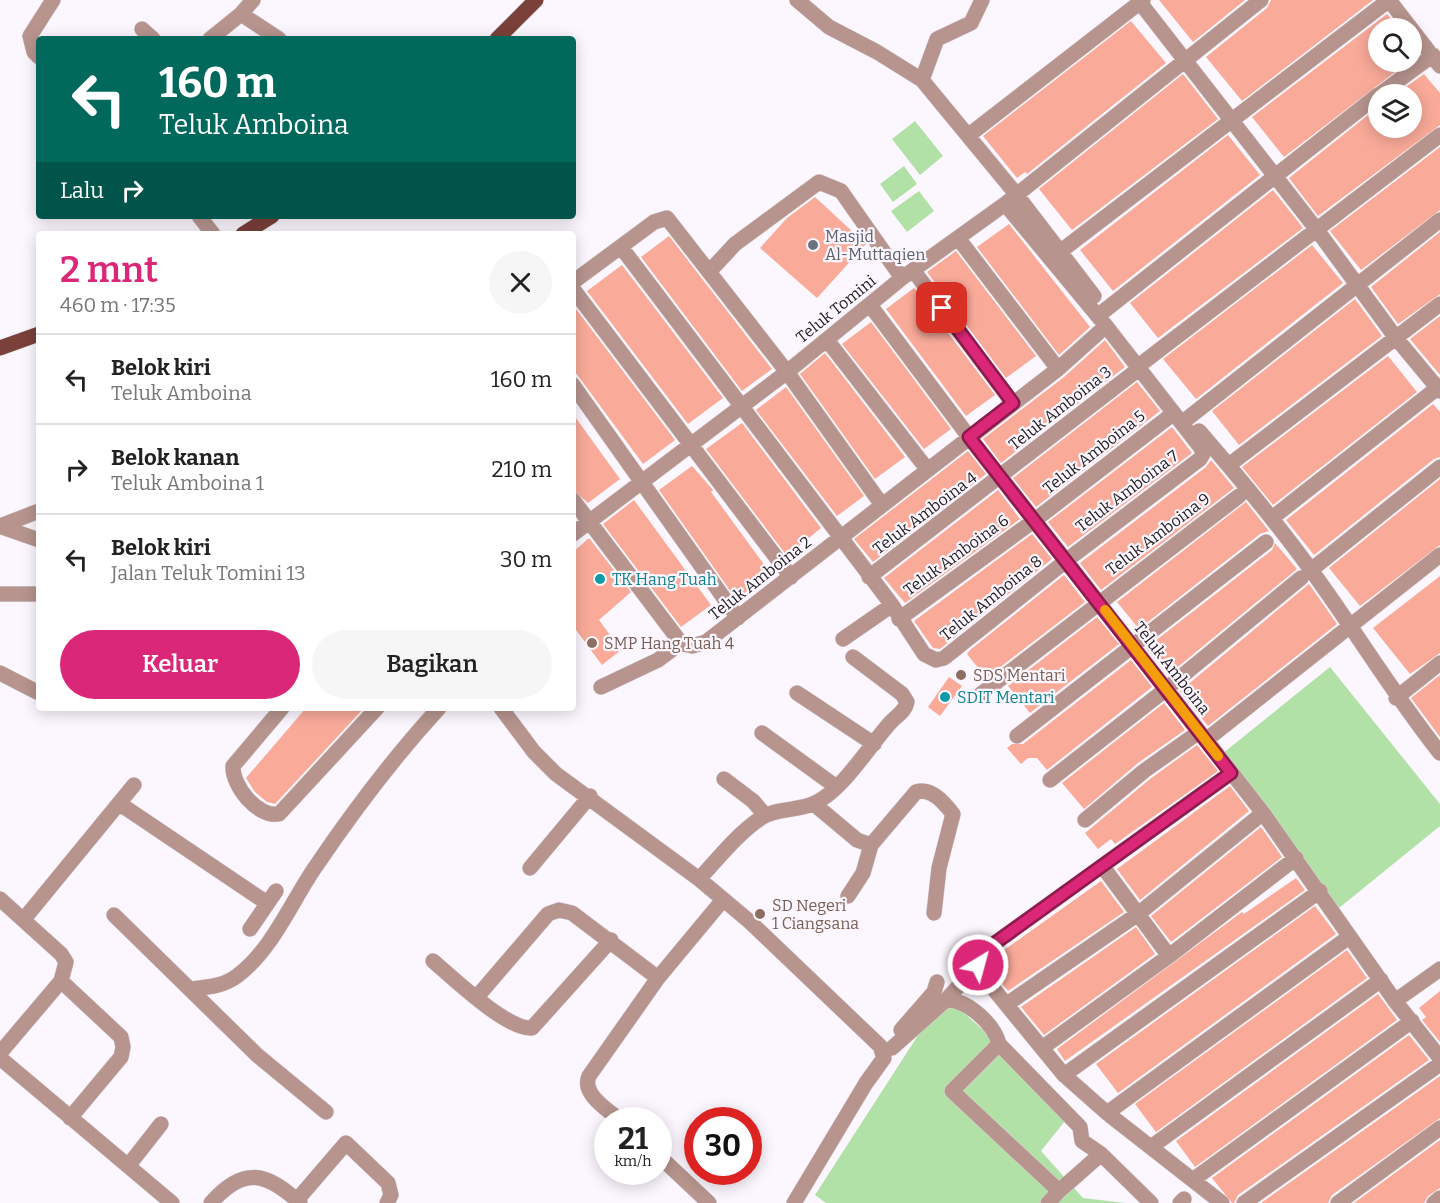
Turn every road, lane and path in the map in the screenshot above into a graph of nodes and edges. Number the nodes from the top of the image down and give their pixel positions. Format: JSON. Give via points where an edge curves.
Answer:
{"nodes":[{"id":1,"x":53,"y":0,"type":"edge"},
{"id":2,"x":253,"y":0,"type":"edge"},
{"id":3,"x":536,"y":0,"type":"edge"},
{"id":4,"x":797,"y":0,"type":"edge"},
{"id":5,"x":982,"y":0,"type":"edge"},
{"id":6,"x":1261,"y":0,"type":"edge"},
{"id":7,"x":1389,"y":0,"type":"edge"},
{"id":8,"x":1141,"y":1,"type":"edge"},
{"id":9,"x":241,"y":14,"type":"junction"},
{"id":10,"x":214,"y":36,"type":"edge"},
{"id":11,"x":274,"y":36,"type":"edge"},
{"id":12,"x":500,"y":36,"type":"edge"},
{"id":13,"x":36,"y":54,"type":"edge"},
{"id":14,"x":1436,"y":60,"type":"edge"},
{"id":15,"x":1186,"y":61,"type":"junction"},
{"id":16,"x":922,"y":80,"type":"junction"},
{"id":17,"x":1397,"y":84,"type":"edge"},
{"id":18,"x":1368,"y":103,"type":"edge"},
{"id":19,"x":1233,"y":122,"type":"junction"},
{"id":20,"x":969,"y":135,"type":"junction"},
{"id":21,"x":1440,"y":135,"type":"edge"},
{"id":22,"x":1275,"y":175,"type":"junction"},
{"id":23,"x":1011,"y":199,"type":"junction"},
{"id":24,"x":201,"y":219,"type":"edge"},
{"id":25,"x":267,"y":219,"type":"edge"},
{"id":26,"x":1440,"y":220,"type":"edge"},
{"id":27,"x":1317,"y":230,"type":"junction"},
{"id":28,"x":211,"y":231,"type":"edge"},
{"id":29,"x":248,"y":231,"type":"edge"},
{"id":30,"x":958,"y":238,"type":"junction"},
{"id":31,"x":621,"y":247,"type":"junction"},
{"id":32,"x":1061,"y":251,"type":"junction"},
{"id":33,"x":709,"y":272,"type":"junction"},
{"id":34,"x":908,"y":274,"type":"junction"},
{"id":35,"x":576,"y":280,"type":"edge"},
{"id":36,"x":1356,"y":284,"type":"junction"},
{"id":37,"x":576,"y":293,"type":"edge"},
{"id":38,"x":1440,"y":304,"type":"edge"},
{"id":39,"x":870,"y":305,"type":"junction"},
{"id":40,"x":1105,"y":318,"type":"junction"},
{"id":41,"x":36,"y":335,"type":"edge"},
{"id":42,"x":1396,"y":338,"type":"junction"},
{"id":43,"x":827,"y":340,"type":"junction"},
{"id":44,"x":0,"y":348,"type":"edge"},
{"id":45,"x":1143,"y":365,"type":"junction"},
{"id":46,"x":1058,"y":369,"type":"junction"},
{"id":47,"x":787,"y":372,"type":"junction"},
{"id":48,"x":1439,"y":388,"type":"edge"},
{"id":49,"x":576,"y":390,"type":"edge"},
{"id":50,"x":1013,"y":403,"type":"junction"},
{"id":51,"x":740,"y":405,"type":"junction"},
{"id":52,"x":1181,"y":416,"type":"junction"},
{"id":53,"x":969,"y":437,"type":"junction"},
{"id":54,"x":691,"y":445,"type":"junction"},
{"id":55,"x":1228,"y":465,"type":"junction"},
{"id":56,"x":1440,"y":467,"type":"edge"},
{"id":57,"x":927,"y":469,"type":"junction"},
{"id":58,"x":1002,"y":477,"type":"junction"},
{"id":59,"x":642,"y":481,"type":"junction"},
{"id":60,"x":1239,"y":496,"type":"dead end"},
{"id":61,"x":576,"y":504,"type":"edge"},
{"id":62,"x":882,"y":505,"type":"junction"},
{"id":63,"x":36,"y":513,"type":"edge"},
{"id":64,"x":1272,"y":518,"type":"junction"},
{"id":65,"x":1035,"y":520,"type":"junction"},
{"id":66,"x":589,"y":521,"type":"junction"},
{"id":67,"x":1,"y":527,"type":"edge"},
{"id":68,"x":576,"y":532,"type":"edge"},
{"id":69,"x":840,"y":537,"type":"junction"},
{"id":70,"x":36,"y":539,"type":"edge"},
{"id":71,"x":1266,"y":542,"type":"dead end"},
{"id":72,"x":1440,"y":555,"type":"edge"},
{"id":73,"x":1066,"y":560,"type":"junction"},
{"id":74,"x":1306,"y":574,"type":"junction"},
{"id":75,"x":791,"y":577,"type":"junction"},
{"id":76,"x":870,"y":577,"type":"junction"},
{"id":77,"x":0,"y":594,"type":"edge"},
{"id":78,"x":36,"y":594,"type":"edge"},
{"id":79,"x":1099,"y":601,"type":"junction"},
{"id":80,"x":892,"y":605,"type":"junction"},
{"id":81,"x":738,"y":618,"type":"junction"},
{"id":82,"x":899,"y":619,"type":"junction"},
{"id":83,"x":1349,"y":625,"type":"junction"},
{"id":84,"x":843,"y":639,"type":"dead end"},
{"id":85,"x":681,"y":643,"type":"junction"},
{"id":86,"x":1131,"y":646,"type":"junction"},
{"id":87,"x":853,"y":657,"type":"dead end"},
{"id":88,"x":1440,"y":663,"type":"edge"},
{"id":89,"x":0,"y":673,"type":"edge"},
{"id":90,"x":601,"y":687,"type":"dead end"},
{"id":91,"x":1165,"y":690,"type":"junction"},
{"id":92,"x":36,"y":691,"type":"edge"},
{"id":93,"x":797,"y":693,"type":"dead end"},
{"id":94,"x":981,"y":694,"type":"dead end"},
{"id":95,"x":1396,"y":698,"type":"junction"},
{"id":96,"x":279,"y":711,"type":"edge"},
{"id":97,"x":374,"y":711,"type":"edge"},
{"id":98,"x":437,"y":711,"type":"edge"},
{"id":99,"x":503,"y":711,"type":"edge"},
{"id":100,"x":762,"y":733,"type":"dead end"},
{"id":101,"x":1017,"y":736,"type":"dead end"},
{"id":102,"x":1202,"y":736,"type":"junction"},
{"id":103,"x":874,"y":744,"type":"junction"},
{"id":104,"x":1439,"y":751,"type":"edge"},
{"id":105,"x":1231,"y":773,"type":"junction"},
{"id":106,"x":724,"y":779,"type":"dead end"},
{"id":107,"x":1050,"y":780,"type":"dead end"},
{"id":108,"x":134,"y":785,"type":"dead end"},
{"id":109,"x":835,"y":786,"type":"junction"},
{"id":110,"x":590,"y":796,"type":"junction"},
{"id":111,"x":120,"y":804,"type":"junction"},
{"id":112,"x":814,"y":804,"type":"junction"},
{"id":113,"x":1263,"y":813,"type":"junction"},
{"id":114,"x":765,"y":815,"type":"junction"},
{"id":115,"x":1085,"y":820,"type":"dead end"},
{"id":116,"x":871,"y":845,"type":"junction"},
{"id":117,"x":1296,"y":858,"type":"junction"},
{"id":118,"x":1103,"y":867,"type":"junction"},
{"id":119,"x":530,"y":868,"type":"dead end"},
{"id":120,"x":699,"y":879,"type":"junction"},
{"id":121,"x":1320,"y":891,"type":"junction"},
{"id":122,"x":848,"y":896,"type":"dead end"},
{"id":123,"x":0,"y":899,"type":"edge"},
{"id":124,"x":722,"y":901,"type":"junction"},
{"id":125,"x":934,"y":913,"type":"dead end"},
{"id":126,"x":1138,"y":914,"type":"junction"},
{"id":127,"x":114,"y":915,"type":"dead end"},
{"id":128,"x":24,"y":919,"type":"junction"},
{"id":129,"x":250,"y":929,"type":"dead end"},
{"id":130,"x":1349,"y":937,"type":"junction"},
{"id":131,"x":611,"y":940,"type":"junction"},
{"id":132,"x":1169,"y":956,"type":"junction"},
{"id":133,"x":433,"y":961,"type":"dead end"},
{"id":134,"x":978,"y":965,"type":"junction"},
{"id":135,"x":1440,"y":969,"type":"edge"},
{"id":136,"x":658,"y":978,"type":"junction"},
{"id":137,"x":1381,"y":980,"type":"junction"},
{"id":138,"x":61,"y":981,"type":"junction"},
{"id":139,"x":937,"y":982,"type":"dead end"},
{"id":140,"x":190,"y":989,"type":"junction"},
{"id":141,"x":476,"y":998,"type":"junction"},
{"id":142,"x":946,"y":1000,"type":"junction"},
{"id":143,"x":1395,"y":1001,"type":"junction"},
{"id":144,"x":1007,"y":1004,"type":"junction"},
{"id":145,"x":1412,"y":1021,"type":"junction"},
{"id":146,"x":999,"y":1044,"type":"junction"},
{"id":147,"x":1042,"y":1048,"type":"junction"},
{"id":148,"x":0,"y":1053,"type":"edge"},
{"id":149,"x":888,"y":1053,"type":"junction"},
{"id":150,"x":0,"y":1058,"type":"edge"},
{"id":151,"x":1440,"y":1059,"type":"edge"},
{"id":152,"x":1064,"y":1075,"type":"junction"},
{"id":153,"x":606,"y":1107,"type":"edge"},
{"id":154,"x":326,"y":1112,"type":"dead end"},
{"id":155,"x":1107,"y":1113,"type":"junction"},
{"id":156,"x":70,"y":1118,"type":"junction"},
{"id":157,"x":161,"y":1124,"type":"dead end"},
{"id":158,"x":1440,"y":1128,"type":"edge"},
{"id":159,"x":1151,"y":1147,"type":"junction"},
{"id":160,"x":1101,"y":1154,"type":"junction"},
{"id":161,"x":128,"y":1166,"type":"junction"},
{"id":162,"x":672,"y":1168,"type":"edge"},
{"id":163,"x":1194,"y":1179,"type":"junction"},
{"id":164,"x":1059,"y":1191,"type":"junction"},
{"id":165,"x":1440,"y":1198,"type":"edge"},
{"id":166,"x":299,"y":1202,"type":"edge"},
{"id":167,"x":172,"y":1203,"type":"edge"},
{"id":168,"x":211,"y":1203,"type":"edge"},
{"id":169,"x":387,"y":1203,"type":"edge"},
{"id":170,"x":709,"y":1203,"type":"edge"},
{"id":171,"x":794,"y":1203,"type":"edge"},
{"id":172,"x":1048,"y":1203,"type":"edge"},
{"id":173,"x":1151,"y":1203,"type":"edge"},
{"id":174,"x":1222,"y":1203,"type":"edge"},
{"id":175,"x":1244,"y":1203,"type":"edge"},
{"id":176,"x":1338,"y":1203,"type":"edge"},
{"id":177,"x":1434,"y":1203,"type":"edge"}],
"edges":[{"from":1,"to":13,"type":"street","via":[[30,36]]},
{"from":2,"to":9,"type":"street"},
{"from":3,"to":12,"type":"main road"},
{"from":4,"to":16,"type":"street","via":[[829,27]]},
{"from":5,"to":16,"type":"street","via":[[971,23],[937,39]]},
{"from":6,"to":15,"type":"street","name":"Teluk Tomini"},
{"from":7,"to":14,"type":"street"},
{"from":7,"to":19,"type":"street"},
{"from":8,"to":15,"type":"street"},
{"from":8,"to":20,"type":"street"},
{"from":9,"to":10,"type":"street"},
{"from":9,"to":11,"type":"street"},
{"from":14,"to":17,"type":"street","name":"Teluk Amboina 2"},
{"from":15,"to":19,"type":"street"},
{"from":15,"to":23,"type":"street","name":"Teluk Tomini"},
{"from":16,"to":20,"type":"street"},
{"from":18,"to":22,"type":"street","name":"Teluk Amboina 2"},
{"from":19,"to":22,"type":"street"},
{"from":19,"to":32,"type":"street"},
{"from":20,"to":23,"type":"street"},
{"from":21,"to":27,"type":"street","name":"Teluk Amboina 3"},
{"from":22,"to":27,"type":"street"},
{"from":22,"to":40,"type":"street","name":"Teluk Amboina 2"},
{"from":23,"to":30,"type":"street","name":"Teluk Tomini"},
{"from":23,"to":32,"type":"street"},
{"from":23,"to":40,"type":"street"},
{"from":24,"to":28,"type":"street"},
{"from":25,"to":29,"type":"main road"},
{"from":26,"to":36,"type":"street","name":"Teluk Amboina 5"},
{"from":27,"to":36,"type":"street"},
{"from":27,"to":45,"type":"street","name":"Teluk Amboina 3"},
{"from":30,"to":34,"type":"street","name":"Teluk Tomini"},
{"from":30,"to":46,"type":"street"},
{"from":31,"to":33,"type":"street","via":[[654,222],[667,218]]},
{"from":31,"to":35,"type":"street"},
{"from":31,"to":51,"type":"street"},
{"from":32,"to":40,"type":"street"},
{"from":33,"to":34,"type":"street","via":[[735,244],[819,182],[841,191]]},
{"from":33,"to":47,"type":"street"},
{"from":34,"to":39,"type":"street","name":"Teluk Tomini"},
{"from":34,"to":50,"type":"street"},
{"from":36,"to":42,"type":"street"},
{"from":36,"to":52,"type":"street","name":"Teluk Amboina 5"},
{"from":37,"to":54,"type":"street"},
{"from":38,"to":42,"type":"street"},
{"from":39,"to":43,"type":"street","name":"Teluk Tomini"},
{"from":39,"to":53,"type":"street","name":"Teluk Amboina"},
{"from":40,"to":45,"type":"street"},
{"from":40,"to":46,"type":"street","name":"Teluk Amboina 2"},
{"from":41,"to":44,"type":"main road"},
{"from":42,"to":48,"type":"street"},
{"from":42,"to":55,"type":"street"},
{"from":43,"to":47,"type":"street","name":"Teluk Tomini"},
{"from":43,"to":57,"type":"street"},
{"from":45,"to":52,"type":"street"},
{"from":45,"to":58,"type":"street","name":"Teluk Amboina 3"},
{"from":46,"to":50,"type":"street","name":"Teluk Amboina 2"},
{"from":47,"to":51,"type":"street","name":"Teluk Tomini"},
{"from":47,"to":62,"type":"street"},
{"from":48,"to":64,"type":"street"},
{"from":49,"to":59,"type":"street"},
{"from":50,"to":53,"type":"street","name":"Teluk Amboina 2"},
{"from":51,"to":54,"type":"street","name":"Teluk Tomini"},
{"from":51,"to":69,"type":"street"},
{"from":52,"to":55,"type":"street"},
{"from":52,"to":65,"type":"street","name":"Teluk Amboina 5"},
{"from":52,"to":73,"type":"street","name":"Teluk Amboina 7","via":[[1201,448],[1200,459]]},
{"from":53,"to":57,"type":"street","name":"Teluk Amboina 2"},
{"from":53,"to":58,"type":"street","name":"Teluk Amboina"},
{"from":54,"to":59,"type":"street","name":"Teluk Tomini"},
{"from":54,"to":75,"type":"street"},
{"from":55,"to":64,"type":"street"},
{"from":56,"to":74,"type":"street"},
{"from":57,"to":62,"type":"street","name":"Teluk Amboina 2"},
{"from":58,"to":65,"type":"street","name":"Teluk Amboina"},
{"from":58,"to":76,"type":"street","name":"Teluk Amboina 4"},
{"from":59,"to":66,"type":"street","name":"Teluk Tomini"},
{"from":59,"to":81,"type":"street"},
{"from":60,"to":79,"type":"street","name":"Teluk Amboina 9"},
{"from":61,"to":66,"type":"street"},
{"from":62,"to":69,"type":"street","name":"Teluk Amboina 2"},
{"from":63,"to":67,"type":"street"},
{"from":64,"to":74,"type":"street"},
{"from":65,"to":73,"type":"street","name":"Teluk Amboina"},
{"from":65,"to":82,"type":"street","name":"Teluk Amboina 6"},
{"from":66,"to":68,"type":"street","name":"Teluk Tomini"},
{"from":66,"to":85,"type":"street"},
{"from":67,"to":70,"type":"street"},
{"from":69,"to":75,"type":"street","name":"Teluk Amboina 2"},
{"from":69,"to":76,"type":"street"},
{"from":71,"to":86,"type":"street"},
{"from":72,"to":83,"type":"street"},
{"from":73,"to":79,"type":"street","name":"Teluk Amboina"},
{"from":73,"to":82,"type":"street","name":"Teluk Amboina 8","via":[[944,658],[936,660],[924,654]]},
{"from":74,"to":83,"type":"street"},
{"from":74,"to":91,"type":"street"},
{"from":75,"to":81,"type":"street","name":"Teluk Amboina 2"},
{"from":76,"to":80,"type":"street"},
{"from":77,"to":78,"type":"street"},
{"from":79,"to":86,"type":"street","name":"Teluk Amboina"},
{"from":79,"to":94,"type":"street","name":"Teluk Amboina 9"},
{"from":80,"to":82,"type":"street"},
{"from":80,"to":84,"type":"street"},
{"from":81,"to":85,"type":"street","name":"Teluk Amboina 2","via":[[706,642],[692,646]]},
{"from":83,"to":95,"type":"street"},
{"from":83,"to":102,"type":"street"},
{"from":85,"to":90,"type":"street","via":[[658,660]]},
{"from":86,"to":91,"type":"street","name":"Teluk Amboina"},
{"from":86,"to":101,"type":"street"},
{"from":87,"to":103,"type":"street","via":[[907,702]]},
{"from":88,"to":95,"type":"street"},
{"from":89,"to":92,"type":"street"},
{"from":91,"to":102,"type":"street","name":"Teluk Amboina"},
{"from":91,"to":107,"type":"street"},
{"from":93,"to":103,"type":"street"},
{"from":95,"to":104,"type":"street"},
{"from":96,"to":97,"type":"street","via":[[233,766],[237,785],[261,811],[272,815],[279,814]]},
{"from":98,"to":140,"type":"street","via":[[392,759],[315,867],[266,946],[238,976],[220,986]]},
{"from":99,"to":110,"type":"street","via":[[556,774]]},
{"from":100,"to":109,"type":"street"},
{"from":102,"to":105,"type":"street","name":"Teluk Amboina"},
{"from":102,"to":115,"type":"street","via":[[1144,771]]},
{"from":103,"to":109,"type":"street"},
{"from":105,"to":113,"type":"street","name":"Teluk Amboina"},
{"from":105,"to":118,"type":"street"},
{"from":106,"to":114,"type":"street"},
{"from":108,"to":111,"type":"street"},
{"from":109,"to":112,"type":"street"},
{"from":110,"to":119,"type":"street"},
{"from":110,"to":120,"type":"street"},
{"from":111,"to":128,"type":"street"},
{"from":111,"to":129,"type":"street","via":[[271,897]]},
{"from":112,"to":114,"type":"street"},
{"from":112,"to":116,"type":"street","via":[[857,840]]},
{"from":113,"to":117,"type":"street","name":"Teluk Amboina"},
{"from":113,"to":126,"type":"street"},
{"from":114,"to":120,"type":"street","via":[[744,830]]},
{"from":116,"to":122,"type":"street","via":[[863,873]]},
{"from":116,"to":125,"type":"street","via":[[916,792],[927,791],[945,804],[953,814],[939,868]]},
{"from":117,"to":121,"type":"street","name":"Teluk Amboina"},
{"from":117,"to":132,"type":"street"},
{"from":118,"to":126,"type":"street"},
{"from":118,"to":134,"type":"street","via":[[995,943],[980,955]]},
{"from":120,"to":124,"type":"street"},
{"from":121,"to":130,"type":"street","name":"Teluk Amboina"},
{"from":121,"to":152,"type":"street"},
{"from":123,"to":128,"type":"street"},
{"from":124,"to":136,"type":"street"},
{"from":124,"to":149,"type":"street","via":[[749,921]]},
{"from":126,"to":132,"type":"street"},
{"from":126,"to":144,"type":"street"},
{"from":127,"to":140,"type":"street"},
{"from":128,"to":138,"type":"street","via":[[66,962]]},
{"from":130,"to":137,"type":"street","name":"Teluk Amboina"},
{"from":130,"to":155,"type":"street"},
{"from":131,"to":136,"type":"street"},
{"from":131,"to":141,"type":"street","via":[[572,913],[553,911]]},
{"from":131,"to":141,"type":"street","via":[[532,1028],[520,1028]]},
{"from":132,"to":147,"type":"street"},
{"from":133,"to":141,"type":"street"},
{"from":134,"to":142,"type":"street"},
{"from":134,"to":144,"type":"street"},
{"from":135,"to":143,"type":"street"},
{"from":136,"to":153,"type":"street","via":[[586,1081],[589,1092]]},
{"from":137,"to":143,"type":"street","name":"Teluk Amboina"},
{"from":137,"to":159,"type":"street"},
{"from":138,"to":148,"type":"street"},
{"from":138,"to":156,"type":"street","via":[[121,1037],[123,1047],[121,1057]]},
{"from":139,"to":149,"type":"street","via":[[934,992],[901,1030]]},
{"from":140,"to":154,"type":"street","via":[[257,1055]]},
{"from":142,"to":146,"type":"street","via":[[957,1000],[976,1014],[996,1033]]},
{"from":142,"to":149,"type":"street"},
{"from":143,"to":145,"type":"street","name":"Teluk Amboina"},
{"from":144,"to":147,"type":"street"},
{"from":145,"to":151,"type":"street","name":"Teluk Amboina"},
{"from":145,"to":163,"type":"street"},
{"from":146,"to":160,"type":"street","via":[[1080,1127],[1082,1141]]},
{"from":146,"to":164,"type":"street","via":[[952,1091]]},
{"from":147,"to":152,"type":"street"},
{"from":149,"to":171,"type":"street"},
{"from":150,"to":156,"type":"street"},
{"from":151,"to":175,"type":"street"},
{"from":152,"to":155,"type":"street"},
{"from":155,"to":159,"type":"street"},
{"from":156,"to":161,"type":"street"},
{"from":157,"to":161,"type":"street"},
{"from":158,"to":176,"type":"street"},
{"from":159,"to":163,"type":"street"},
{"from":160,"to":164,"type":"street"},
{"from":160,"to":173,"type":"street"},
{"from":161,"to":167,"type":"street"},
{"from":162,"to":170,"type":"street"},
{"from":163,"to":174,"type":"street"},
{"from":164,"to":172,"type":"street"},
{"from":165,"to":177,"type":"street"},
{"from":166,"to":168,"type":"street","via":[[260,1176],[232,1184]]},
{"from":166,"to":169,"type":"street","via":[[346,1143],[388,1183],[391,1195]]}]}
